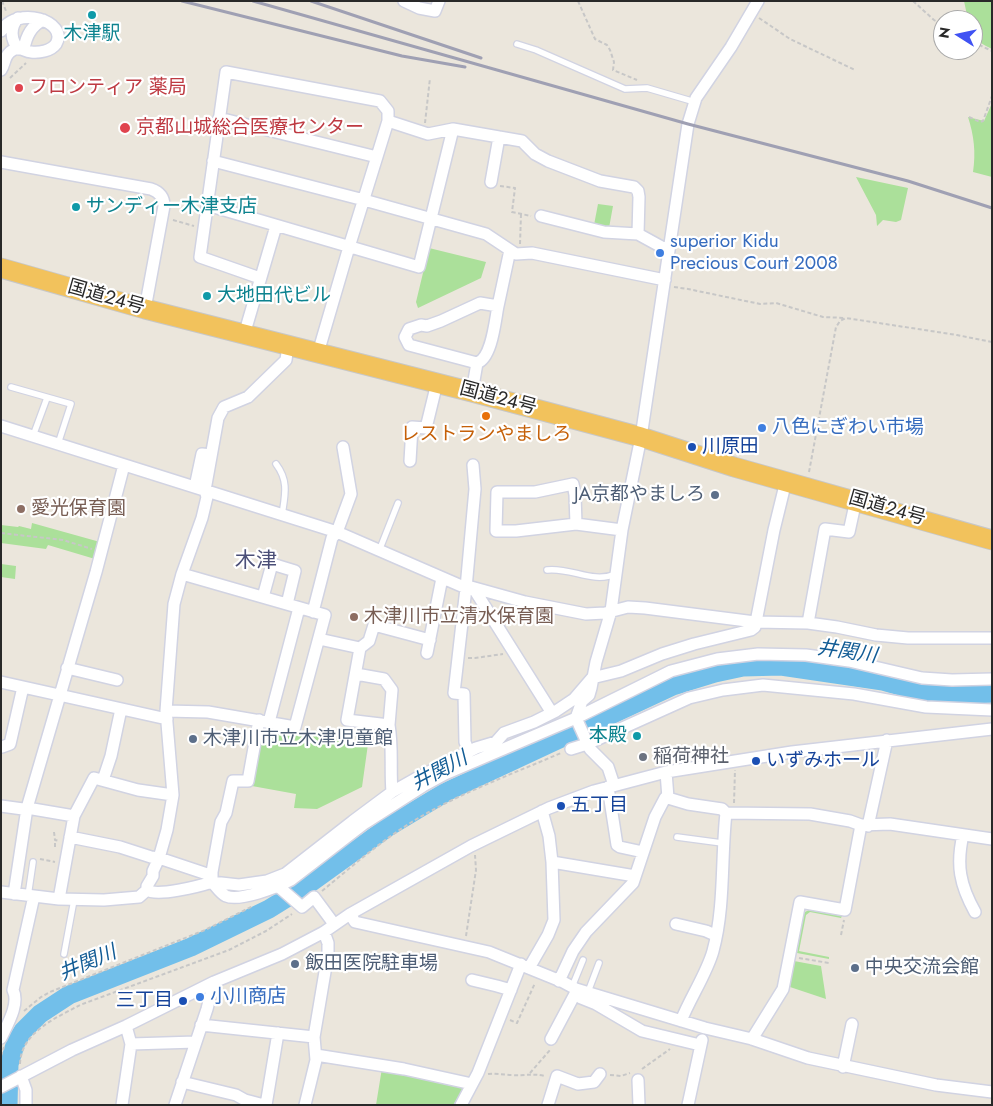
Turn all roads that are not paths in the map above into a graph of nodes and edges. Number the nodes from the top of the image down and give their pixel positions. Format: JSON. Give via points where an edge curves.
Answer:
{"nodes":[{"id":1,"x":404,"y":1,"type":"edge"},
{"id":2,"x":439,"y":1,"type":"edge"},
{"id":3,"x":758,"y":1,"type":"edge"},
{"id":4,"x":18,"y":18,"type":"junction"},
{"id":5,"x":43,"y":20,"type":"junction"},
{"id":6,"x":1,"y":31,"type":"edge"},
{"id":7,"x":516,"y":44,"type":"dead end"},
{"id":8,"x":22,"y":49,"type":"junction"},
{"id":9,"x":1,"y":70,"type":"edge"},
{"id":10,"x":695,"y":102,"type":"junction"},
{"id":11,"x":219,"y":118,"type":"junction"},
{"id":12,"x":388,"y":121,"type":"junction"},
{"id":13,"x":453,"y":128,"type":"junction"},
{"id":14,"x":499,"y":137,"type":"junction"},
{"id":15,"x":376,"y":157,"type":"junction"},
{"id":16,"x":213,"y":161,"type":"junction"},
{"id":17,"x":1,"y":162,"type":"edge"},
{"id":18,"x":491,"y":182,"type":"road end"},
{"id":19,"x":364,"y":200,"type":"junction"},
{"id":20,"x":207,"y":205,"type":"junction"},
{"id":21,"x":541,"y":216,"type":"road end"},
{"id":22,"x":431,"y":219,"type":"junction"},
{"id":23,"x":276,"y":226,"type":"junction"},
{"id":24,"x":638,"y":234,"type":"junction"},
{"id":25,"x":349,"y":247,"type":"junction"},
{"id":26,"x":669,"y":250,"type":"junction"},
{"id":27,"x":515,"y":252,"type":"junction"},
{"id":28,"x":1,"y":268,"type":"edge"},
{"id":29,"x":260,"y":278,"type":"junction"},
{"id":30,"x":664,"y":283,"type":"junction"},
{"id":31,"x":498,"y":306,"type":"junction"},
{"id":32,"x":145,"y":309,"type":"junction"},
{"id":33,"x":244,"y":335,"type":"junction"},
{"id":34,"x":288,"y":345,"type":"junction"},
{"id":35,"x":318,"y":353,"type":"junction"},
{"id":36,"x":477,"y":364,"type":"junction"},
{"id":37,"x":438,"y":383,"type":"junction"},
{"id":38,"x":11,"y":387,"type":"dead end"},
{"id":39,"x":472,"y":392,"type":"junction"},
{"id":40,"x":48,"y":398,"type":"junction"},
{"id":41,"x":1,"y":426,"type":"edge"},
{"id":42,"x":33,"y":436,"type":"junction"},
{"id":43,"x":641,"y":437,"type":"junction"},
{"id":44,"x":58,"y":444,"type":"junction"},
{"id":45,"x":343,"y":447,"type":"dead end"},
{"id":46,"x":410,"y":461,"type":"dead end"},
{"id":47,"x":276,"y":464,"type":"dead end"},
{"id":48,"x":124,"y":465,"type":"junction"},
{"id":49,"x":474,"y":465,"type":"dead end"},
{"id":50,"x":786,"y":482,"type":"junction"},
{"id":51,"x":200,"y":488,"type":"junction"},
{"id":52,"x":856,"y":500,"type":"junction"},
{"id":53,"x":398,"y":502,"type":"dead end"},
{"id":54,"x":282,"y":515,"type":"junction"},
{"id":55,"x":576,"y":524,"type":"junction"},
{"id":56,"x":622,"y":530,"type":"junction"},
{"id":57,"x":337,"y":532,"type":"junction"},
{"id":58,"x":992,"y":540,"type":"edge"},
{"id":59,"x":380,"y":551,"type":"junction"},
{"id":60,"x":547,"y":570,"type":"dead end"},
{"id":61,"x":182,"y":574,"type":"junction"},
{"id":62,"x":616,"y":574,"type":"junction"},
{"id":63,"x":442,"y":578,"type":"junction"},
{"id":64,"x":470,"y":588,"type":"junction"},
{"id":65,"x":263,"y":597,"type":"junction"},
{"id":66,"x":286,"y":604,"type":"junction"},
{"id":67,"x":299,"y":608,"type":"junction"},
{"id":68,"x":611,"y":611,"type":"junction"},
{"id":69,"x":313,"y":612,"type":"junction"},
{"id":70,"x":755,"y":622,"type":"junction"},
{"id":71,"x":808,"y":623,"type":"junction"},
{"id":72,"x":992,"y":638,"type":"edge"},
{"id":73,"x":319,"y":639,"type":"junction"},
{"id":74,"x":430,"y":640,"type":"junction"},
{"id":75,"x":360,"y":648,"type":"junction"},
{"id":76,"x":427,"y":653,"type":"dead end"},
{"id":77,"x":68,"y":668,"type":"junction"},
{"id":78,"x":356,"y":674,"type":"junction"},
{"id":79,"x":592,"y":678,"type":"junction"},
{"id":80,"x":992,"y":679,"type":"edge"},
{"id":81,"x":117,"y":680,"type":"dead end"},
{"id":82,"x":1,"y":682,"type":"edge"},
{"id":83,"x":23,"y":687,"type":"junction"},
{"id":84,"x":60,"y":696,"type":"junction"},
{"id":85,"x":122,"y":709,"type":"junction"},
{"id":86,"x":992,"y":710,"type":"edge"},
{"id":87,"x":552,"y":713,"type":"junction"},
{"id":88,"x":166,"y":715,"type":"junction"},
{"id":89,"x":577,"y":719,"type":"junction"},
{"id":90,"x":264,"y":721,"type":"junction"},
{"id":91,"x":389,"y":725,"type":"junction"},
{"id":92,"x":991,"y":728,"type":"edge"},
{"id":93,"x":546,"y":730,"type":"junction"},
{"id":94,"x":887,"y":740,"type":"junction"},
{"id":95,"x":587,"y":741,"type":"junction"},
{"id":96,"x":496,"y":742,"type":"junction"},
{"id":97,"x":2,"y":747,"type":"edge"},
{"id":98,"x":572,"y":749,"type":"road end"},
{"id":99,"x":469,"y":752,"type":"junction"},
{"id":100,"x":666,"y":772,"type":"junction"},
{"id":101,"x":103,"y":780,"type":"junction"},
{"id":102,"x":611,"y":786,"type":"junction"},
{"id":103,"x":392,"y":792,"type":"junction"},
{"id":104,"x":174,"y":795,"type":"junction"},
{"id":105,"x":668,"y":798,"type":"junction"},
{"id":106,"x":1,"y":806,"type":"edge"},
{"id":107,"x":27,"y":808,"type":"junction"},
{"id":108,"x":542,"y":811,"type":"junction"},
{"id":109,"x":730,"y":813,"type":"junction"},
{"id":110,"x":74,"y":816,"type":"junction"},
{"id":111,"x":864,"y":826,"type":"junction"},
{"id":112,"x":963,"y":834,"type":"junction"},
{"id":113,"x":70,"y":837,"type":"junction"},
{"id":114,"x":678,"y":837,"type":"dead end"},
{"id":115,"x":992,"y":839,"type":"edge"},
{"id":116,"x":722,"y":843,"type":"junction"},
{"id":117,"x":643,"y":852,"type":"junction"},
{"id":118,"x":159,"y":858,"type":"junction"},
{"id":119,"x":33,"y":862,"type":"dead end"},
{"id":120,"x":552,"y":862,"type":"junction"},
{"id":121,"x":635,"y":876,"type":"junction"},
{"id":122,"x":212,"y":882,"type":"junction"},
{"id":123,"x":281,"y":889,"type":"junction"},
{"id":124,"x":147,"y":890,"type":"junction"},
{"id":125,"x":1,"y":892,"type":"edge"},
{"id":126,"x":14,"y":894,"type":"junction"},
{"id":127,"x":31,"y":896,"type":"junction"},
{"id":128,"x":59,"y":899,"type":"junction"},
{"id":129,"x":74,"y":900,"type":"junction"},
{"id":130,"x":975,"y":912,"type":"dead end"},
{"id":131,"x":350,"y":914,"type":"junction"},
{"id":132,"x":334,"y":924,"type":"junction"},
{"id":133,"x":676,"y":924,"type":"dead end"},
{"id":134,"x":324,"y":932,"type":"junction"},
{"id":135,"x":715,"y":936,"type":"junction"},
{"id":136,"x":64,"y":954,"type":"dead end"},
{"id":137,"x":583,"y":960,"type":"dead end"},
{"id":138,"x":599,"y":963,"type":"dead end"},
{"id":139,"x":530,"y":968,"type":"junction"},
{"id":140,"x":472,"y":980,"type":"dead end"},
{"id":141,"x":558,"y":981,"type":"junction"},
{"id":142,"x":214,"y":982,"type":"junction"},
{"id":143,"x":1,"y":987,"type":"edge"},
{"id":144,"x":575,"y":989,"type":"junction"},
{"id":145,"x":13,"y":990,"type":"junction"},
{"id":146,"x":510,"y":990,"type":"junction"},
{"id":147,"x":588,"y":992,"type":"junction"},
{"id":148,"x":681,"y":1021,"type":"junction"},
{"id":149,"x":852,"y":1024,"type":"dead end"},
{"id":150,"x":202,"y":1025,"type":"junction"},
{"id":151,"x":126,"y":1026,"type":"junction"},
{"id":152,"x":705,"y":1028,"type":"junction"},
{"id":153,"x":278,"y":1033,"type":"junction"},
{"id":154,"x":3,"y":1037,"type":"edge"},
{"id":155,"x":314,"y":1037,"type":"junction"},
{"id":156,"x":752,"y":1039,"type":"junction"},
{"id":157,"x":196,"y":1042,"type":"junction"},
{"id":158,"x":131,"y":1044,"type":"junction"},
{"id":159,"x":551,"y":1044,"type":"road end"},
{"id":160,"x":700,"y":1045,"type":"junction"},
{"id":161,"x":316,"y":1055,"type":"junction"},
{"id":162,"x":843,"y":1067,"type":"junction"},
{"id":163,"x":600,"y":1074,"type":"road end"},
{"id":164,"x":636,"y":1075,"type":"road end"},
{"id":165,"x":19,"y":1078,"type":"junction"},
{"id":166,"x":474,"y":1080,"type":"junction"},
{"id":167,"x":182,"y":1082,"type":"junction"},
{"id":168,"x":1,"y":1087,"type":"edge"},
{"id":169,"x":992,"y":1092,"type":"edge"},
{"id":170,"x":26,"y":1105,"type":"edge"},
{"id":171,"x":122,"y":1105,"type":"edge"},
{"id":172,"x":175,"y":1105,"type":"edge"},
{"id":173,"x":265,"y":1105,"type":"edge"},
{"id":174,"x":306,"y":1105,"type":"edge"},
{"id":175,"x":461,"y":1105,"type":"edge"},
{"id":176,"x":548,"y":1105,"type":"edge"},
{"id":177,"x":639,"y":1105,"type":"edge"},
{"id":178,"x":688,"y":1105,"type":"edge"}],
"edges":[{"from":1,"to":2,"type":"street","via":[[436,11]]},
{"from":3,"to":10,"type":"street"},
{"from":4,"to":5,"type":"street"},
{"from":4,"to":6,"type":"street"},
{"from":4,"to":8,"type":"street","via":[[12,32],[14,43]]},
{"from":5,"to":8,"type":"street","via":[[29,32]]},
{"from":5,"to":8,"type":"street","via":[[56,30],[58,39],[55,45],[36,52]]},
{"from":7,"to":10,"type":"lane","via":[[625,89],[647,88]]},
{"from":8,"to":9,"type":"street","via":[[8,54]]},
{"from":10,"to":26,"type":"street","via":[[685,138]]},
{"from":11,"to":12,"type":"street","via":[[226,72],[376,100],[386,106]]},
{"from":11,"to":15,"type":"street"},
{"from":11,"to":16,"type":"street"},
{"from":12,"to":13,"type":"street","via":[[428,134]]},
{"from":12,"to":15,"type":"street"},
{"from":13,"to":14,"type":"street"},
{"from":13,"to":22,"type":"street"},
{"from":14,"to":18,"type":"street"},
{"from":14,"to":24,"type":"street","via":[[522,142],[548,161],[600,181],[634,187],[640,197]]},
{"from":15,"to":19,"type":"street"},
{"from":16,"to":19,"type":"street"},
{"from":16,"to":20,"type":"street"},
{"from":17,"to":32,"type":"street","via":[[152,189],[158,193],[164,206]]},
{"from":19,"to":22,"type":"street"},
{"from":19,"to":25,"type":"street"},
{"from":20,"to":23,"type":"street"},
{"from":20,"to":29,"type":"street","via":[[200,257]]},
{"from":21,"to":24,"type":"street","via":[[604,232]]},
{"from":22,"to":25,"type":"street","via":[[419,267]]},
{"from":22,"to":27,"type":"street","via":[[486,234]]},
{"from":23,"to":25,"type":"street"},
{"from":23,"to":29,"type":"street"},
{"from":24,"to":26,"type":"street"},
{"from":25,"to":35,"type":"street"},
{"from":26,"to":30,"type":"street"},
{"from":27,"to":30,"type":"street"},
{"from":27,"to":31,"type":"street"},
{"from":28,"to":32,"type":"highway","name":"国道24号"},
{"from":29,"to":33,"type":"street"},
{"from":30,"to":43,"type":"street"},
{"from":31,"to":36,"type":"street","via":[[487,355]]},
{"from":31,"to":36,"type":"street","via":[[480,303],[441,321],[409,329],[405,337],[409,346]]},
{"from":32,"to":33,"type":"highway","name":"国道24号"},
{"from":33,"to":34,"type":"highway","name":"国道24号"},
{"from":34,"to":35,"type":"highway","name":"国道24号"},
{"from":34,"to":51,"type":"street","via":[[286,360],[255,391],[224,407],[218,418]]},
{"from":35,"to":37,"type":"highway","name":"国道24号"},
{"from":36,"to":39,"type":"street"},
{"from":37,"to":39,"type":"highway","name":"国道24号"},
{"from":37,"to":46,"type":"street","via":[[426,428],[412,427]]},
{"from":38,"to":40,"type":"lane"},
{"from":39,"to":43,"type":"highway","name":"国道24号"},
{"from":40,"to":42,"type":"lane"},
{"from":40,"to":44,"type":"lane","via":[[71,404]]},
{"from":41,"to":42,"type":"street"},
{"from":42,"to":44,"type":"street"},
{"from":43,"to":50,"type":"highway","name":"国道24号"},
{"from":43,"to":56,"type":"street"},
{"from":44,"to":48,"type":"street"},
{"from":45,"to":57,"type":"street","via":[[351,494]]},
{"from":47,"to":54,"type":"lane","via":[[283,473],[285,489]]},
{"from":48,"to":51,"type":"street"},
{"from":48,"to":77,"type":"street"},
{"from":49,"to":64,"type":"street"},
{"from":50,"to":52,"type":"highway","name":"国道24号"},
{"from":50,"to":70,"type":"street"},
{"from":51,"to":54,"type":"street"},
{"from":51,"to":61,"type":"street","via":[[207,497]]},
{"from":52,"to":58,"type":"highway","name":"国道24号"},
{"from":52,"to":71,"type":"street","via":[[849,532],[825,529]]},
{"from":53,"to":59,"type":"lane"},
{"from":54,"to":57,"type":"street"},
{"from":55,"to":55,"type":"street","via":[[496,531],[497,492],[535,492],[572,484]]},
{"from":55,"to":56,"type":"street"},
{"from":56,"to":62,"type":"street"},
{"from":57,"to":59,"type":"street"},
{"from":57,"to":69,"type":"street","via":[[332,538]]},
{"from":59,"to":63,"type":"street"},
{"from":60,"to":62,"type":"lane","via":[[558,569],[597,578]]},
{"from":61,"to":65,"type":"street"},
{"from":61,"to":88,"type":"street","via":[[174,604]]},
{"from":62,"to":68,"type":"street"},
{"from":63,"to":64,"type":"street"},
{"from":63,"to":74,"type":"street"},
{"from":64,"to":68,"type":"street","via":[[586,614]]},
{"from":64,"to":87,"type":"street"},
{"from":64,"to":99,"type":"street","via":[[454,693],[464,694],[465,742]]},
{"from":65,"to":66,"type":"street"},
{"from":65,"to":66,"type":"street","via":[[272,564],[288,568],[295,571]]},
{"from":66,"to":67,"type":"street"},
{"from":67,"to":69,"type":"street"},
{"from":67,"to":90,"type":"street"},
{"from":68,"to":70,"type":"street","via":[[645,608]]},
{"from":68,"to":79,"type":"street"},
{"from":69,"to":73,"type":"street","via":[[325,615]]},
{"from":70,"to":71,"type":"street"},
{"from":70,"to":79,"type":"street","via":[[751,630],[694,644]]},
{"from":71,"to":72,"type":"street","via":[[908,638]]},
{"from":73,"to":75,"type":"street"},
{"from":73,"to":90,"type":"street","via":[[295,727]]},
{"from":74,"to":75,"type":"street","via":[[374,625],[369,641]]},
{"from":74,"to":76,"type":"street"},
{"from":75,"to":78,"type":"street"},
{"from":77,"to":81,"type":"street"},
{"from":77,"to":84,"type":"street"},
{"from":78,"to":91,"type":"street","via":[[384,680],[392,690]]},
{"from":78,"to":91,"type":"street","via":[[347,720]]},
{"from":79,"to":87,"type":"street","via":[[574,699]]},
{"from":79,"to":89,"type":"street"},
{"from":80,"to":89,"type":"street","via":[[922,678],[849,660],[758,654],[717,659],[671,671]]},
{"from":82,"to":83,"type":"street"},
{"from":83,"to":84,"type":"street"},
{"from":83,"to":97,"type":"street","via":[[10,744]]},
{"from":84,"to":85,"type":"street"},
{"from":84,"to":107,"type":"street"},
{"from":85,"to":88,"type":"street"},
{"from":85,"to":101,"type":"street"},
{"from":86,"to":95,"type":"street","via":[[926,707],[854,694],[762,685],[689,698]]},
{"from":87,"to":96,"type":"street","via":[[504,732]]},
{"from":88,"to":90,"type":"street","via":[[208,712]]},
{"from":88,"to":104,"type":"street"},
{"from":89,"to":93,"type":"street"},
{"from":89,"to":95,"type":"street"},
{"from":90,"to":122,"type":"street","via":[[248,782],[233,781],[221,822]]},
{"from":91,"to":103,"type":"street"},
{"from":92,"to":94,"type":"street"},
{"from":93,"to":96,"type":"street","via":[[535,729]]},
{"from":93,"to":123,"type":"street","via":[[423,786],[365,823]]},
{"from":94,"to":100,"type":"street"},
{"from":94,"to":111,"type":"street"},
{"from":95,"to":98,"type":"street"},
{"from":95,"to":102,"type":"street","via":[[590,749],[608,767]]},
{"from":96,"to":99,"type":"street"},
{"from":99,"to":103,"type":"street"},
{"from":100,"to":102,"type":"street"},
{"from":100,"to":105,"type":"street"},
{"from":101,"to":104,"type":"street","via":[[138,790]]},
{"from":101,"to":110,"type":"street","via":[[92,780]]},
{"from":102,"to":108,"type":"street"},
{"from":102,"to":117,"type":"street","via":[[617,845]]},
{"from":103,"to":122,"type":"street","via":[[285,874],[267,881],[239,885]]},
{"from":104,"to":118,"type":"street"},
{"from":105,"to":109,"type":"street"},
{"from":105,"to":117,"type":"street","via":[[665,798],[655,818]]},
{"from":106,"to":107,"type":"street"},
{"from":107,"to":110,"type":"street"},
{"from":107,"to":126,"type":"street"},
{"from":108,"to":120,"type":"street"},
{"from":108,"to":131,"type":"street","via":[[471,846]]},
{"from":109,"to":111,"type":"street","via":[[810,814]]},
{"from":109,"to":116,"type":"street"},
{"from":110,"to":113,"type":"street"},
{"from":111,"to":112,"type":"street","via":[[890,824]]},
{"from":111,"to":156,"type":"street","via":[[845,910],[800,902],[782,992]]},
{"from":112,"to":115,"type":"street"},
{"from":112,"to":130,"type":"street","via":[[960,874],[963,889]]},
{"from":113,"to":118,"type":"street"},
{"from":113,"to":128,"type":"street"},
{"from":114,"to":116,"type":"lane"},
{"from":116,"to":135,"type":"street","via":[[720,904]]},
{"from":117,"to":121,"type":"street"},
{"from":118,"to":122,"type":"street","via":[[207,874]]},
{"from":118,"to":124,"type":"street"},
{"from":119,"to":127,"type":"lane"},
{"from":120,"to":121,"type":"street"},
{"from":120,"to":139,"type":"street","via":[[554,920]]},
{"from":121,"to":141,"type":"street","via":[[630,888],[581,938]]},
{"from":122,"to":123,"type":"street","via":[[223,894],[231,897]]},
{"from":122,"to":124,"type":"street","via":[[152,893]]},
{"from":123,"to":132,"type":"street","via":[[300,906],[314,897]]},
{"from":124,"to":129,"type":"street","via":[[139,897]]},
{"from":125,"to":126,"type":"street"},
{"from":126,"to":127,"type":"street"},
{"from":127,"to":128,"type":"street"},
{"from":127,"to":145,"type":"street"},
{"from":128,"to":129,"type":"street"},
{"from":129,"to":136,"type":"lane"},
{"from":131,"to":132,"type":"street"},
{"from":131,"to":139,"type":"street","via":[[355,922],[489,952]]},
{"from":132,"to":134,"type":"street"},
{"from":133,"to":135,"type":"street"},
{"from":134,"to":142,"type":"street","via":[[282,954]]},
{"from":134,"to":155,"type":"street","via":[[328,954]]},
{"from":135,"to":148,"type":"street","via":[[713,950]]},
{"from":137,"to":144,"type":"lane"},
{"from":138,"to":147,"type":"lane"},
{"from":139,"to":141,"type":"street"},
{"from":139,"to":146,"type":"street"},
{"from":140,"to":146,"type":"street"},
{"from":141,"to":144,"type":"street"},
{"from":142,"to":150,"type":"street"},
{"from":142,"to":151,"type":"street"},
{"from":143,"to":145,"type":"street"},
{"from":144,"to":147,"type":"street"},
{"from":144,"to":159,"type":"street"},
{"from":144,"to":160,"type":"street","via":[[581,998],[642,1031]]},
{"from":145,"to":154,"type":"street","via":[[13,1010]]},
{"from":146,"to":166,"type":"street"},
{"from":147,"to":148,"type":"street"},
{"from":148,"to":152,"type":"street"},
{"from":149,"to":162,"type":"street"},
{"from":150,"to":153,"type":"street"},
{"from":150,"to":157,"type":"street"},
{"from":151,"to":158,"type":"street"},
{"from":151,"to":165,"type":"street"},
{"from":152,"to":156,"type":"street"},
{"from":152,"to":160,"type":"street"},
{"from":153,"to":155,"type":"street"},
{"from":153,"to":173,"type":"street"},
{"from":155,"to":161,"type":"street"},
{"from":156,"to":162,"type":"street"},
{"from":157,"to":158,"type":"street"},
{"from":157,"to":167,"type":"street"},
{"from":158,"to":171,"type":"street"},
{"from":160,"to":178,"type":"street"},
{"from":161,"to":166,"type":"street"},
{"from":161,"to":174,"type":"street"},
{"from":162,"to":169,"type":"street"},
{"from":163,"to":176,"type":"street","via":[[594,1082],[578,1084],[557,1076]]},
{"from":164,"to":177,"type":"street"},
{"from":165,"to":168,"type":"street"},
{"from":165,"to":170,"type":"street","via":[[26,1090]]},
{"from":166,"to":175,"type":"street"},
{"from":167,"to":172,"type":"street"},
{"from":167,"to":173,"type":"street"}]}
